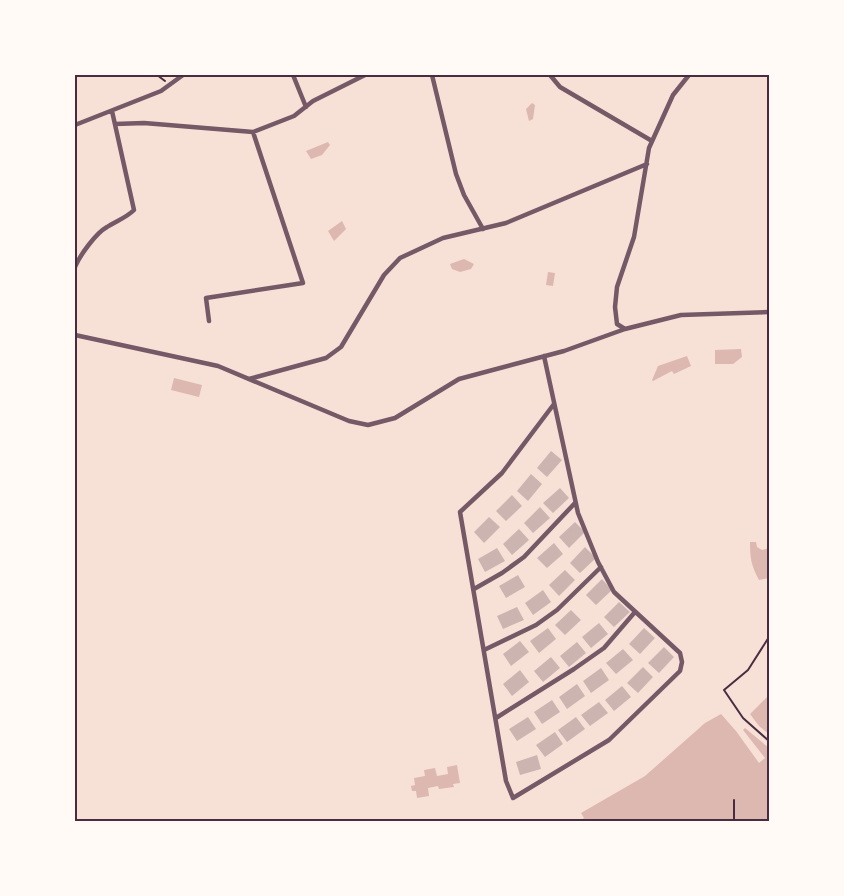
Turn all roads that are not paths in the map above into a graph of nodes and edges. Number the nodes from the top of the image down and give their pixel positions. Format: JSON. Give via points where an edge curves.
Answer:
{"nodes":[{"id":1,"x":183,"y":75,"type":"edge"},
{"id":2,"x":293,"y":75,"type":"edge"},
{"id":3,"x":365,"y":75,"type":"edge"},
{"id":4,"x":432,"y":75,"type":"edge"},
{"id":5,"x":550,"y":75,"type":"edge"},
{"id":6,"x":689,"y":75,"type":"edge"},
{"id":7,"x":306,"y":107,"type":"junction"},
{"id":8,"x":112,"y":110,"type":"junction"},
{"id":9,"x":115,"y":124,"type":"junction"},
{"id":10,"x":75,"y":125,"type":"edge"},
{"id":11,"x":253,"y":132,"type":"junction"},
{"id":12,"x":652,"y":141,"type":"junction"},
{"id":13,"x":647,"y":164,"type":"junction"},
{"id":14,"x":483,"y":229,"type":"junction"},
{"id":15,"x":75,"y":267,"type":"edge"},
{"id":16,"x":769,"y":312,"type":"edge"},
{"id":17,"x":209,"y":321,"type":"dead end"},
{"id":18,"x":625,"y":329,"type":"junction"},
{"id":19,"x":75,"y":335,"type":"edge"},
{"id":20,"x":544,"y":356,"type":"junction"},
{"id":21,"x":249,"y":379,"type":"junction"},
{"id":22,"x":554,"y":404,"type":"junction"},
{"id":23,"x":576,"y":503,"type":"junction"},
{"id":24,"x":601,"y":567,"type":"junction"},
{"id":25,"x":474,"y":589,"type":"junction"},
{"id":26,"x":635,"y":612,"type":"junction"},
{"id":27,"x":484,"y":650,"type":"junction"},
{"id":28,"x":496,"y":718,"type":"junction"}],
"edges":[{"from":1,"to":8,"type":"street","via":[[161,91]]},
{"from":2,"to":7,"type":"street"},
{"from":3,"to":7,"type":"street"},
{"from":4,"to":14,"type":"street","via":[[456,174]]},
{"from":5,"to":12,"type":"street","via":[[560,87]]},
{"from":6,"to":12,"type":"street","via":[[673,95]]},
{"from":7,"to":11,"type":"street","via":[[294,116]]},
{"from":8,"to":9,"type":"street"},
{"from":8,"to":10,"type":"street"},
{"from":9,"to":11,"type":"street","via":[[144,123]]},
{"from":9,"to":15,"type":"street","via":[[134,210],[104,228]]},
{"from":11,"to":17,"type":"street","via":[[303,283],[206,298]]},
{"from":12,"to":13,"type":"street"},
{"from":13,"to":14,"type":"street","via":[[506,223]]},
{"from":13,"to":18,"type":"street","via":[[634,237],[617,287],[615,307],[618,324]]},
{"from":14,"to":21,"type":"street","via":[[443,238],[400,258],[384,275],[341,347],[326,358]]},
{"from":16,"to":18,"type":"street","via":[[681,315]]},
{"from":18,"to":20,"type":"street"},
{"from":19,"to":21,"type":"street","via":[[218,366]]},
{"from":20,"to":21,"type":"street","via":[[459,379],[396,418],[368,424],[350,421]]},
{"from":20,"to":22,"type":"street"},
{"from":22,"to":23,"type":"street"},
{"from":22,"to":25,"type":"street","via":[[502,473],[460,512]]},
{"from":23,"to":24,"type":"street"},
{"from":23,"to":25,"type":"street","via":[[524,557]]},
{"from":24,"to":26,"type":"street","via":[[614,592]]},
{"from":24,"to":27,"type":"street","via":[[557,610],[536,625]]},
{"from":25,"to":27,"type":"street"},
{"from":26,"to":28,"type":"street","via":[[604,648]]},
{"from":26,"to":28,"type":"street","via":[[680,653],[682,662],[680,671],[609,740],[513,798],[506,780]]},
{"from":27,"to":28,"type":"street"}]}
